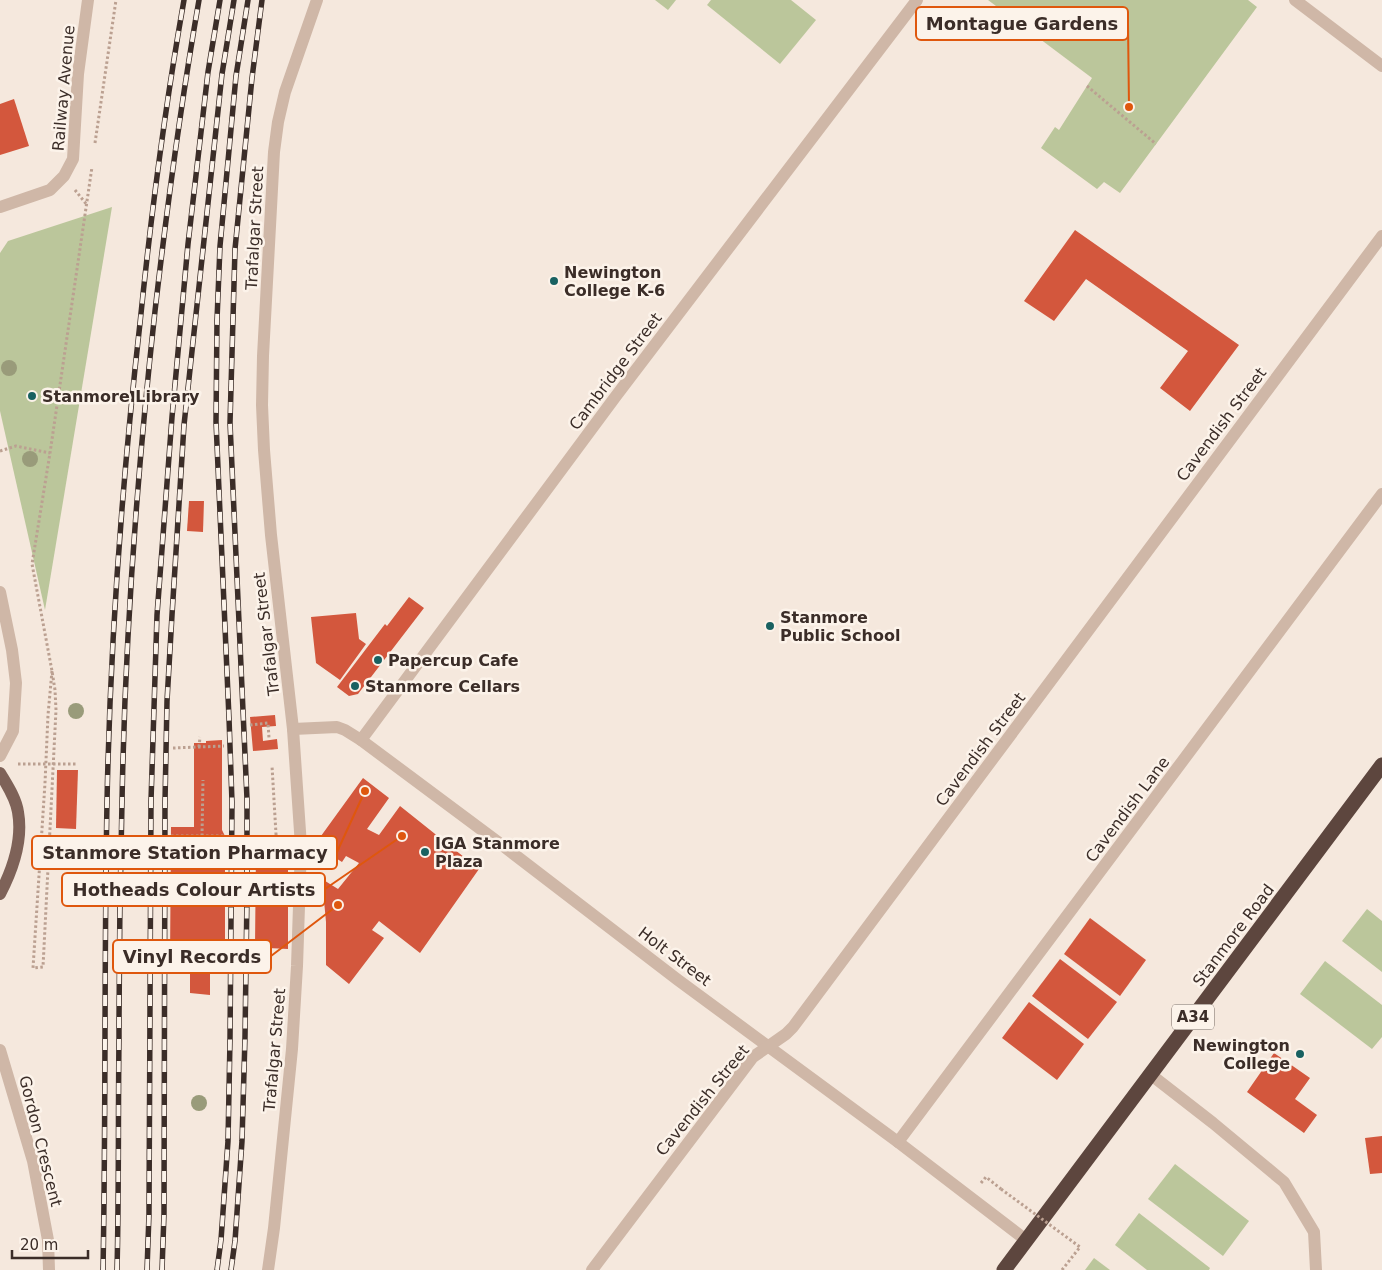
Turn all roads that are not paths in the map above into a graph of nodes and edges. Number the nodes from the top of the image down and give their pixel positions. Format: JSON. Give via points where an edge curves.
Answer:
{"nodes":[{"id":1,"x":88,"y":0,"type":"edge"},
{"id":2,"x":317,"y":0,"type":"edge"},
{"id":3,"x":917,"y":0,"type":"edge"},
{"id":4,"x":1295,"y":0,"type":"edge"},
{"id":5,"x":1382,"y":66,"type":"edge"},
{"id":6,"x":0,"y":207,"type":"edge"},
{"id":7,"x":1382,"y":236,"type":"edge"},
{"id":8,"x":1382,"y":494,"type":"edge"},
{"id":9,"x":0,"y":592,"type":"edge"},
{"id":10,"x":293,"y":729,"type":"junction"},
{"id":11,"x":361,"y":740,"type":"junction"},
{"id":12,"x":3,"y":765,"type":"edge"},
{"id":13,"x":1382,"y":765,"type":"edge"},
{"id":14,"x":0,"y":894,"type":"edge"},
{"id":15,"x":769,"y":1046,"type":"junction"},
{"id":16,"x":0,"y":1050,"type":"edge"},
{"id":17,"x":1150,"y":1074,"type":"junction"},
{"id":18,"x":898,"y":1142,"type":"junction"},
{"id":19,"x":1026,"y":1240,"type":"junction"},
{"id":20,"x":48,"y":1270,"type":"edge"},
{"id":21,"x":268,"y":1270,"type":"edge"},
{"id":22,"x":592,"y":1270,"type":"edge"},
{"id":23,"x":1004,"y":1270,"type":"edge"},
{"id":24,"x":1316,"y":1270,"type":"edge"}],
"edges":[{"from":1,"to":6,"type":"street","name":"Railway Avenue","via":[[78,74],[73,159],[64,176],[50,190]]},
{"from":2,"to":10,"type":"street","name":"Trafalgar Street","via":[[278,122],[263,356],[267,493]]},
{"from":3,"to":11,"type":"street","name":"Cambridge Street","via":[[610,404]]},
{"from":4,"to":5,"type":"street"},
{"from":7,"to":15,"type":"street","name":"Cavendish Street","via":[[793,1027]]},
{"from":8,"to":18,"type":"street","name":"Cavendish Lane"},
{"from":9,"to":12,"type":"street","via":[[16,683],[13,731]]},
{"from":10,"to":11,"type":"street","name":"Holt Street","via":[[337,727]]},
{"from":10,"to":21,"type":"street","name":"Trafalgar Street","via":[[301,846],[297,966],[292,1049]]},
{"from":11,"to":15,"type":"street","name":"Holt Street"},
{"from":12,"to":14,"type":"main road","via":[[18,811],[19,830],[16,852]]},
{"from":13,"to":17,"type":"highway","name":"Stanmore Road","number":"A34"},
{"from":15,"to":18,"type":"street","name":"Holt Street"},
{"from":15,"to":22,"type":"street","name":"Cavendish Street","via":[[754,1057]]},
{"from":16,"to":20,"type":"street","name":"Gordon Crescent","via":[[33,1161],[48,1240]]},
{"from":17,"to":19,"type":"highway","name":"Stanmore Road","number":"A34"},
{"from":17,"to":24,"type":"street","via":[[1284,1182],[1314,1232]]},
{"from":18,"to":19,"type":"street","name":"Holt Street"},
{"from":19,"to":23,"type":"highway","name":"Stanmore Road","number":"A34"}]}
